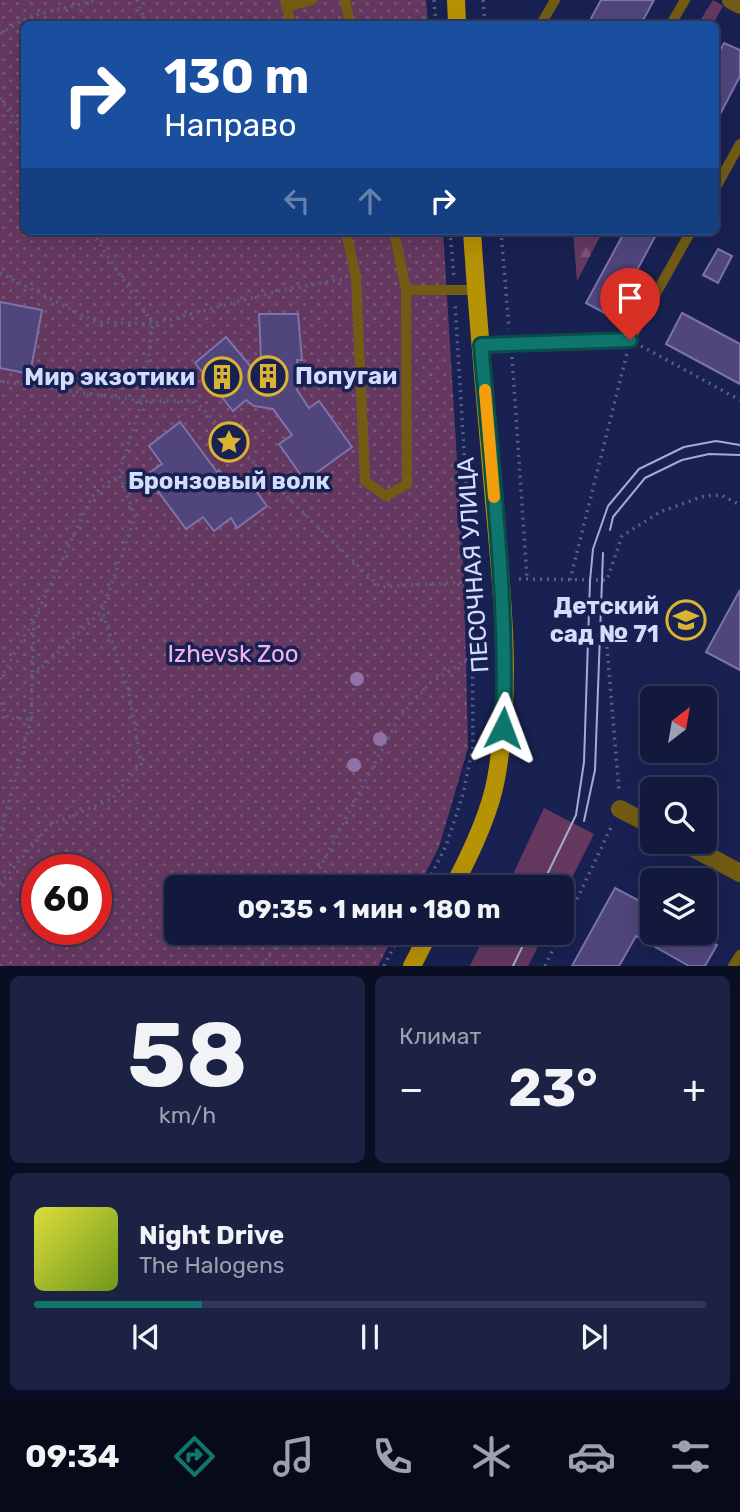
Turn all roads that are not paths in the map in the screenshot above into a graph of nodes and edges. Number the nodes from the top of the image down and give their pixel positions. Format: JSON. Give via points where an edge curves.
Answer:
{"nodes":[{"id":1,"x":312,"y":0,"type":"edge"},
{"id":2,"x":345,"y":0,"type":"edge"},
{"id":3,"x":456,"y":0,"type":"edge"},
{"id":4,"x":555,"y":0,"type":"edge"},
{"id":5,"x":685,"y":0,"type":"edge"},
{"id":6,"x":730,"y":0,"type":"edge"},
{"id":7,"x":285,"y":4,"type":"edge"},
{"id":8,"x":740,"y":5,"type":"edge"},
{"id":9,"x":290,"y":21,"type":"edge"},
{"id":10,"x":349,"y":21,"type":"edge"},
{"id":11,"x":457,"y":21,"type":"edge"},
{"id":12,"x":543,"y":21,"type":"edge"},
{"id":13,"x":673,"y":21,"type":"edge"},
{"id":14,"x":740,"y":144,"type":"edge"},
{"id":15,"x":719,"y":182,"type":"edge"},
{"id":16,"x":347,"y":235,"type":"edge"},
{"id":17,"x":395,"y":235,"type":"edge"},
{"id":18,"x":472,"y":235,"type":"edge"},
{"id":19,"x":689,"y":235,"type":"edge"},
{"id":20,"x":406,"y":290,"type":"junction"},
{"id":21,"x":476,"y":290,"type":"junction"},
{"id":22,"x":481,"y":345,"type":"junction"},
{"id":23,"x":620,"y":809,"type":"road end"},
{"id":24,"x":640,"y":819,"type":"edge"},
{"id":25,"x":704,"y":854,"type":"edge"},
{"id":26,"x":740,"y":873,"type":"edge"},
{"id":27,"x":459,"y":875,"type":"edge"},
{"id":28,"x":423,"y":945,"type":"edge"},
{"id":29,"x":740,"y":955,"type":"edge"},
{"id":30,"x":412,"y":966,"type":"edge"},
{"id":31,"x":733,"y":966,"type":"edge"}],
"edges":[{"from":1,"to":7,"type":"lane"},
{"from":2,"to":10,"type":"lane"},
{"from":3,"to":11,"type":"main road"},
{"from":4,"to":12,"type":"lane"},
{"from":5,"to":13,"type":"lane"},
{"from":6,"to":8,"type":"street"},
{"from":7,"to":9,"type":"lane"},
{"from":14,"to":15,"type":"lane"},
{"from":16,"to":20,"type":"lane","via":[[356,277],[365,481],[386,496],[407,484]]},
{"from":17,"to":20,"type":"lane"},
{"from":18,"to":21,"type":"main road","name":"ПЕСОЧНАЯ УЛИЦА"},
{"from":19,"to":22,"type":"lane","via":[[630,340]]},
{"from":20,"to":21,"type":"lane"},
{"from":21,"to":22,"type":"main road","name":"ПЕСОЧНАЯ УЛИЦА"},
{"from":22,"to":27,"type":"main road","name":"ПЕСОЧНАЯ УЛИЦА","via":[[501,581],[503,728],[496,781]]},
{"from":23,"to":24,"type":"street"},
{"from":25,"to":26,"type":"street"},
{"from":28,"to":30,"type":"main road"},
{"from":29,"to":31,"type":"lane"}]}
